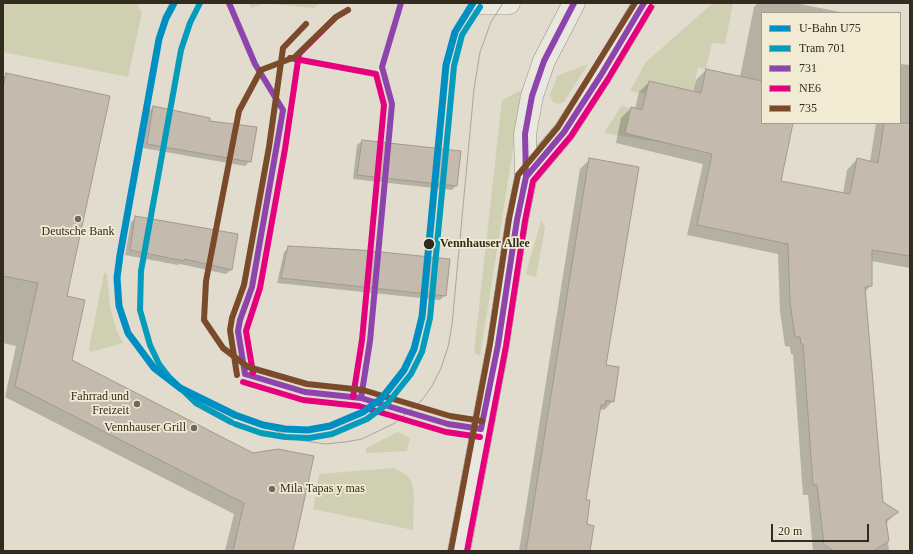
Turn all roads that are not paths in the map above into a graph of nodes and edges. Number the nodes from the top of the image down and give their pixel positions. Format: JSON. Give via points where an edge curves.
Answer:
{"nodes":[{"id":1,"x":482,"y":3,"type":"edge"},
{"id":2,"x":509,"y":3,"type":"edge"},
{"id":3,"x":574,"y":3,"type":"edge"},
{"id":4,"x":644,"y":3,"type":"edge"},
{"id":5,"x":526,"y":177,"type":"junction"},
{"id":6,"x":459,"y":551,"type":"edge"}],
"edges":[{"from":1,"to":2,"type":"main road"},
{"from":3,"to":5,"type":"main road","via":[[544,60],[532,96],[525,134]]},
{"from":4,"to":5,"type":"main road","via":[[564,132]]},
{"from":5,"to":6,"type":"main road","via":[[498,345]]}]}
